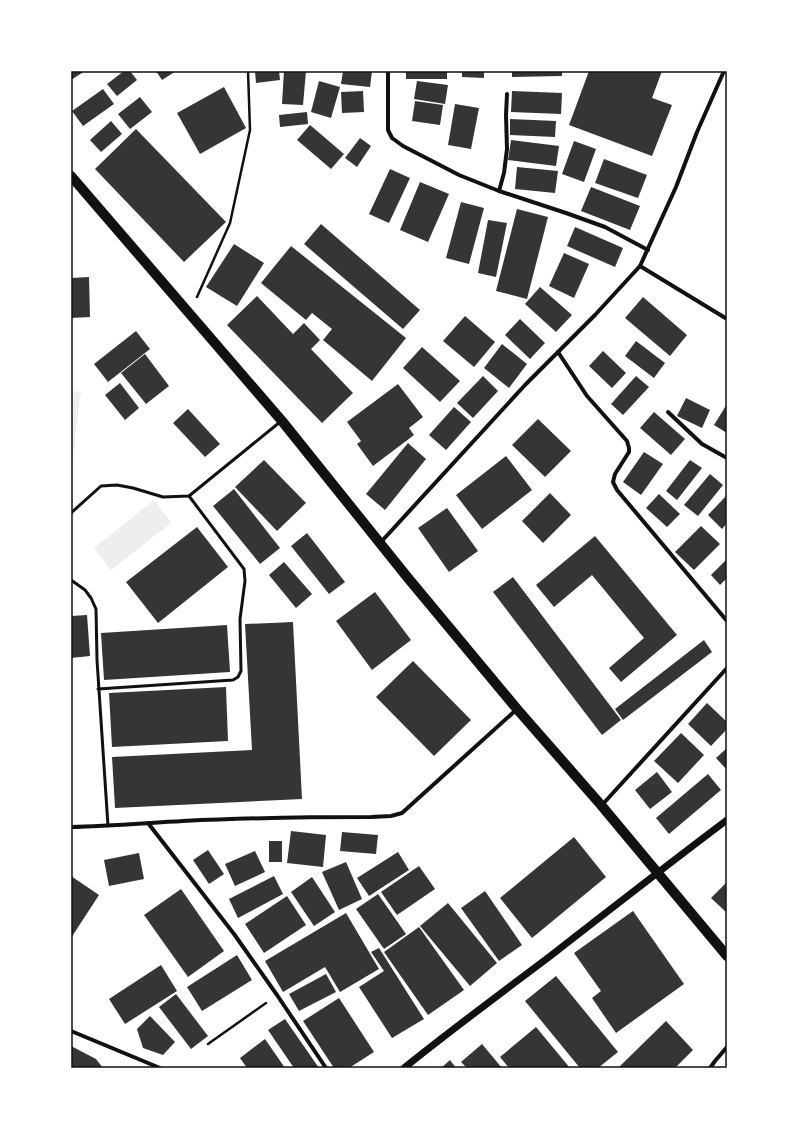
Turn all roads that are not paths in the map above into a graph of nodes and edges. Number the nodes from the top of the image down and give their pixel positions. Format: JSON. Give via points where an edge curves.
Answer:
{"nodes":[{"id":1,"x":388,"y":71,"type":"edge"},
{"id":2,"x":724,"y":71,"type":"edge"},
{"id":3,"x":507,"y":94,"type":"dead end"},
{"id":4,"x":71,"y":176,"type":"edge"},
{"id":5,"x":499,"y":192,"type":"junction"},
{"id":6,"x":648,"y":250,"type":"junction"},
{"id":7,"x":640,"y":266,"type":"junction"},
{"id":8,"x":727,"y":320,"type":"edge"},
{"id":9,"x":558,"y":352,"type":"junction"},
{"id":10,"x":668,"y":412,"type":"dead end"},
{"id":11,"x":282,"y":421,"type":"junction"},
{"id":12,"x":727,"y":458,"type":"edge"},
{"id":13,"x":189,"y":496,"type":"junction"},
{"id":14,"x":71,"y":514,"type":"edge"},
{"id":15,"x":380,"y":542,"type":"junction"},
{"id":16,"x":71,"y":580,"type":"edge"},
{"id":17,"x":727,"y":621,"type":"edge"},
{"id":18,"x":727,"y":668,"type":"edge"},
{"id":19,"x":98,"y":689,"type":"junction"},
{"id":20,"x":517,"y":709,"type":"junction"},
{"id":21,"x":602,"y":805,"type":"junction"},
{"id":22,"x":727,"y":820,"type":"edge"},
{"id":23,"x":148,"y":823,"type":"junction"},
{"id":24,"x":108,"y":826,"type":"junction"},
{"id":25,"x":71,"y":827,"type":"edge"},
{"id":26,"x":657,"y":872,"type":"junction"},
{"id":27,"x":727,"y":956,"type":"edge"},
{"id":28,"x":71,"y":1031,"type":"edge"},
{"id":29,"x":727,"y":1047,"type":"edge"},
{"id":30,"x":160,"y":1068,"type":"edge"},
{"id":31,"x":326,"y":1068,"type":"edge"},
{"id":32,"x":404,"y":1068,"type":"edge"},
{"id":33,"x":710,"y":1068,"type":"edge"}],
"edges":[{"from":1,"to":5,"type":"street","via":[[388,130],[392,138],[459,175]]},
{"from":2,"to":6,"type":"street"},
{"from":3,"to":5,"type":"street","via":[[507,149]]},
{"from":4,"to":11,"type":"main road"},
{"from":5,"to":6,"type":"street","via":[[599,225]]},
{"from":6,"to":7,"type":"street"},
{"from":7,"to":8,"type":"street"},
{"from":7,"to":9,"type":"street"},
{"from":9,"to":15,"type":"street"},
{"from":9,"to":17,"type":"street","via":[[587,396],[627,441],[628,452],[613,482],[617,490]]},
{"from":10,"to":12,"type":"street","via":[[702,444]]},
{"from":11,"to":13,"type":"lane"},
{"from":11,"to":15,"type":"main road"},
{"from":13,"to":14,"type":"lane","via":[[163,497],[117,484],[101,486]]},
{"from":13,"to":19,"type":"lane","via":[[244,569],[240,619],[241,672],[233,680]]},
{"from":15,"to":20,"type":"main road"},
{"from":16,"to":19,"type":"lane","via":[[86,590],[96,610]]},
{"from":18,"to":21,"type":"street"},
{"from":19,"to":24,"type":"lane"},
{"from":20,"to":21,"type":"main road"},
{"from":20,"to":23,"type":"street","via":[[402,813],[391,816],[252,818]]},
{"from":21,"to":26,"type":"main road"},
{"from":22,"to":26,"type":"street"},
{"from":23,"to":24,"type":"street"},
{"from":23,"to":31,"type":"street","via":[[234,934]]},
{"from":24,"to":25,"type":"street"},
{"from":26,"to":27,"type":"main road"},
{"from":26,"to":32,"type":"street"},
{"from":28,"to":30,"type":"street"},
{"from":29,"to":33,"type":"street"}]}
